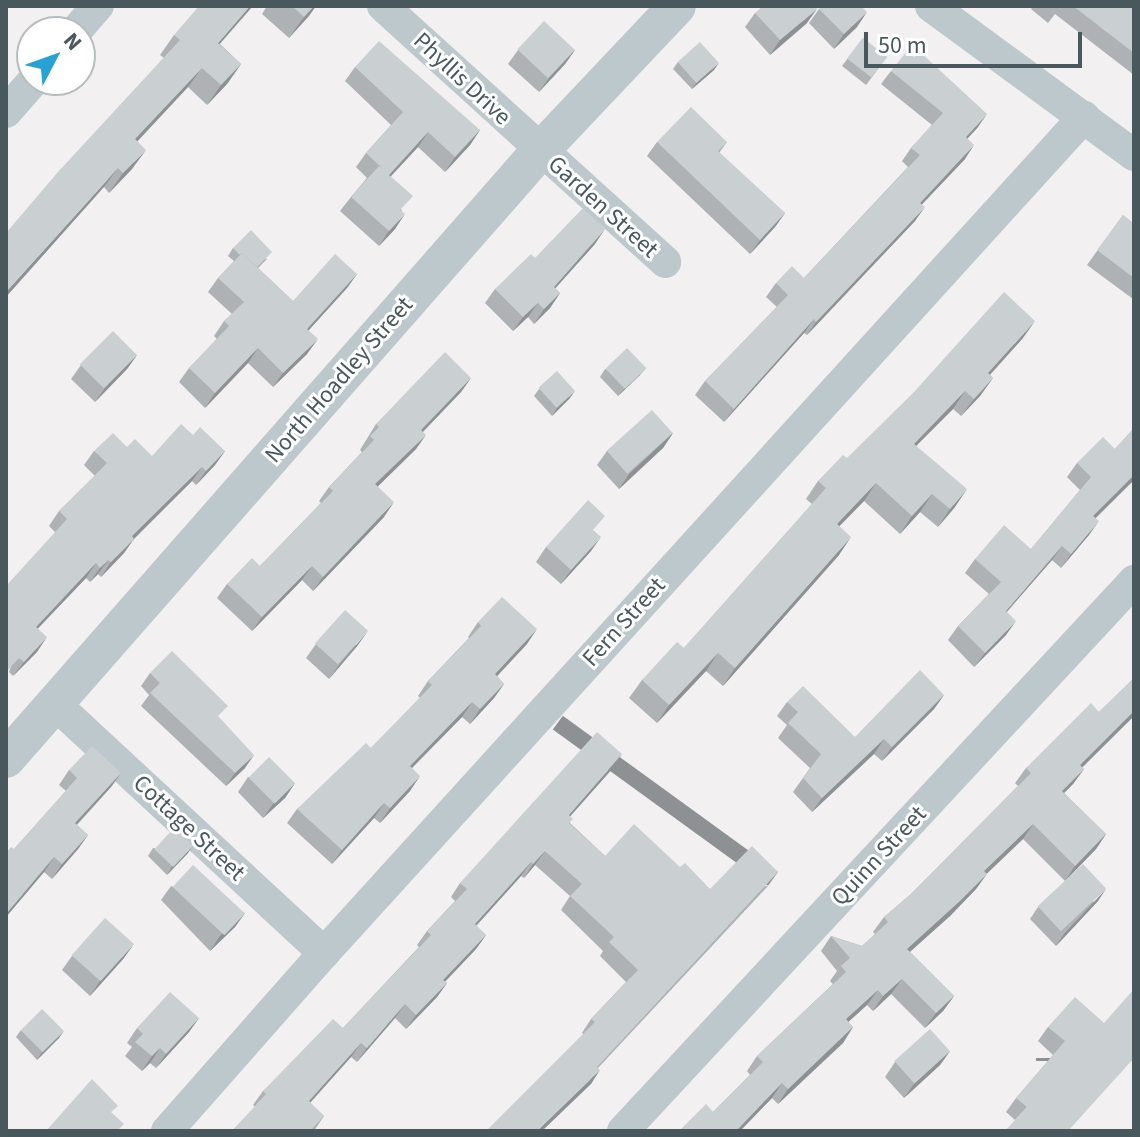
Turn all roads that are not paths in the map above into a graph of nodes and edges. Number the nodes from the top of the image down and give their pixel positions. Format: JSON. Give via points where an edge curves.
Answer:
{"nodes":[{"id":1,"x":383,"y":6,"type":"edge"},
{"id":2,"x":677,"y":6,"type":"edge"},
{"id":3,"x":931,"y":6,"type":"edge"},
{"id":4,"x":20,"y":96,"type":"edge"},
{"id":5,"x":6,"y":112,"type":"edge"},
{"id":6,"x":1084,"y":117,"type":"junction"},
{"id":7,"x":540,"y":151,"type":"junction"},
{"id":8,"x":1134,"y":155,"type":"edge"},
{"id":9,"x":665,"y":262,"type":"dead end"},
{"id":10,"x":1134,"y":581,"type":"edge"},
{"id":11,"x":54,"y":703,"type":"junction"},
{"id":12,"x":6,"y":759,"type":"edge"},
{"id":13,"x":324,"y":953,"type":"junction"},
{"id":14,"x":167,"y":1131,"type":"edge"},
{"id":15,"x":623,"y":1131,"type":"edge"}],
"edges":[{"from":1,"to":7,"type":"street","name":"Phyllis Drive"},
{"from":2,"to":7,"type":"street","name":"North Hoadley Street"},
{"from":3,"to":6,"type":"street"},
{"from":4,"to":5,"type":"street"},
{"from":6,"to":8,"type":"street"},
{"from":6,"to":13,"type":"street","name":"Fern Street"},
{"from":7,"to":9,"type":"street","name":"Garden Street"},
{"from":7,"to":11,"type":"street","name":"North Hoadley Street"},
{"from":10,"to":15,"type":"street","name":"Quinn Street"},
{"from":11,"to":12,"type":"street","name":"North Hoadley Street"},
{"from":11,"to":13,"type":"street","name":"Cottage Street"},
{"from":13,"to":14,"type":"street","name":"Fern Street"}]}
